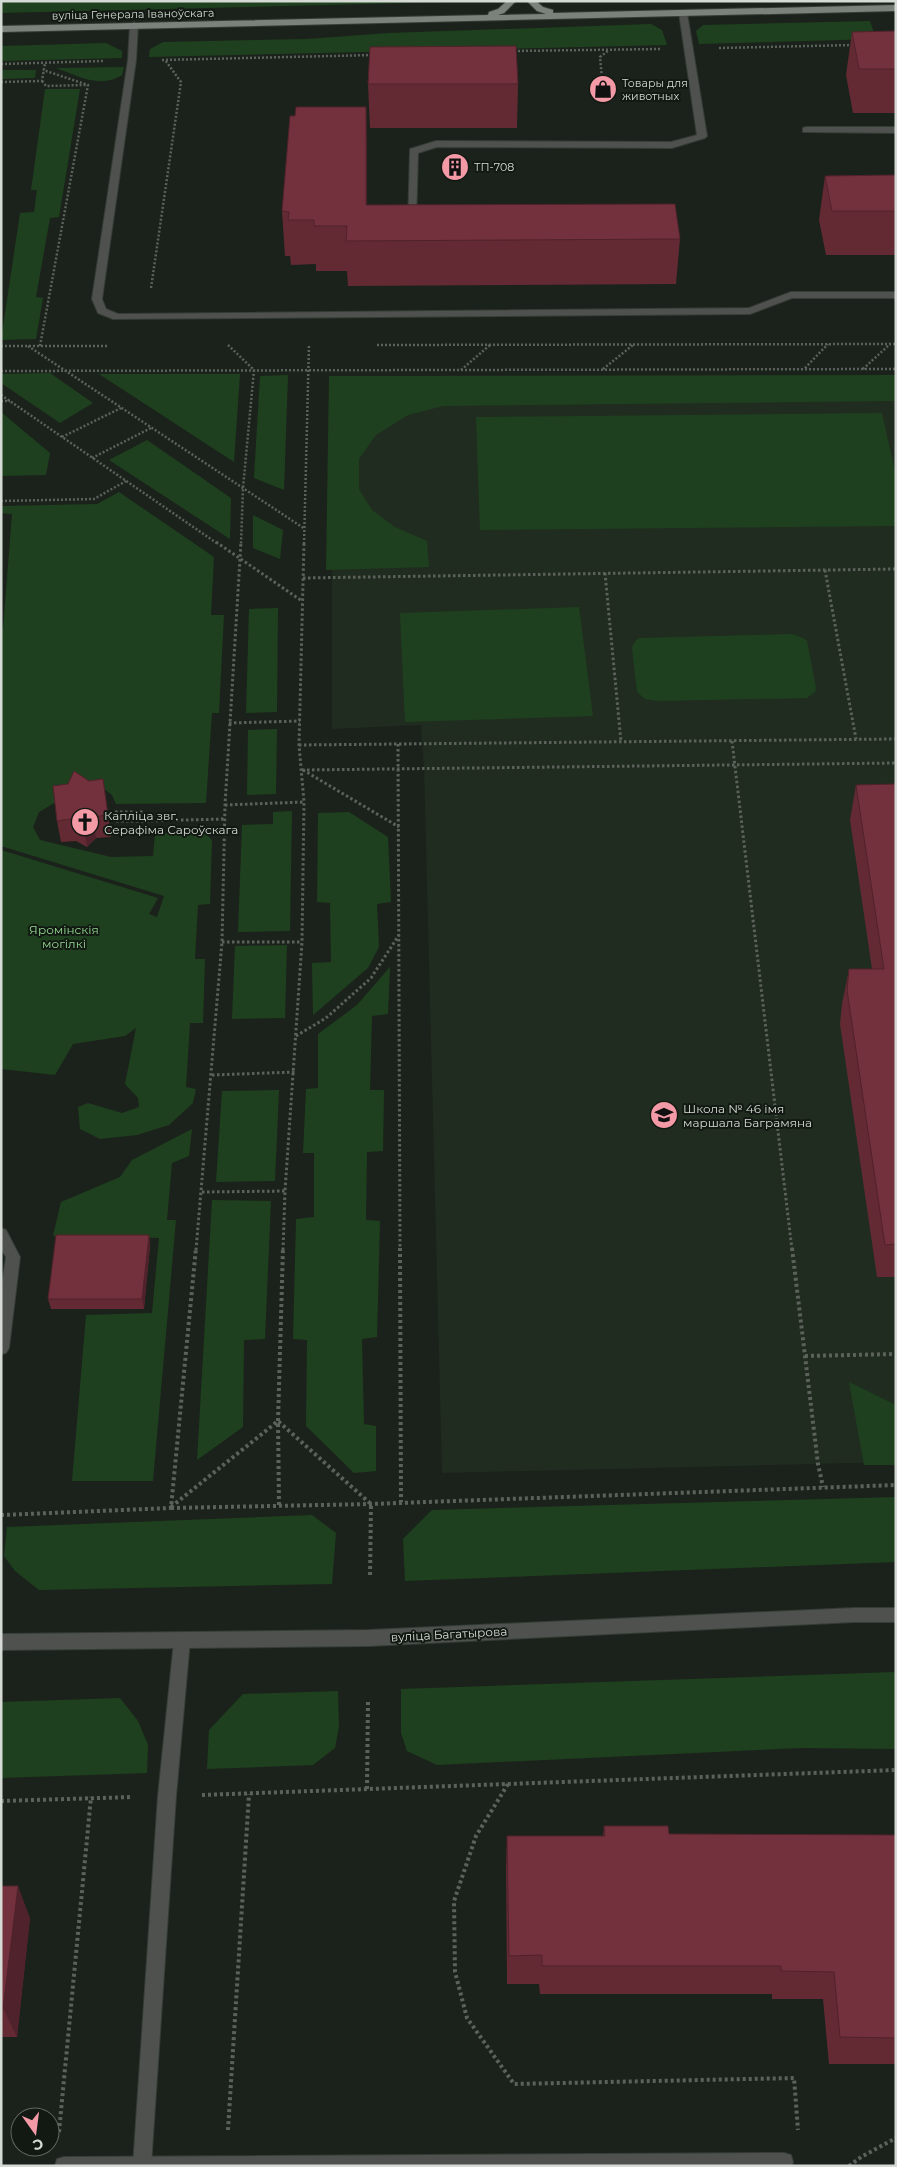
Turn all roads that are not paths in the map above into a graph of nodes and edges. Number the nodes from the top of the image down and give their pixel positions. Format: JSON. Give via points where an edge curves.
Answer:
{"nodes":[{"id":1,"x":512,"y":1,"type":"edge"},
{"id":2,"x":531,"y":1,"type":"edge"},
{"id":3,"x":896,"y":8,"type":"edge"},
{"id":4,"x":684,"y":12,"type":"junction"},
{"id":5,"x":558,"y":14,"type":"junction"},
{"id":6,"x":481,"y":16,"type":"junction"},
{"id":7,"x":134,"y":25,"type":"junction"},
{"id":8,"x":1,"y":29,"type":"edge"},
{"id":9,"x":806,"y":130,"type":"dead end"},
{"id":10,"x":896,"y":130,"type":"edge"},
{"id":11,"x":411,"y":231,"type":"edge"},
{"id":12,"x":896,"y":295,"type":"edge"},
{"id":13,"x":1,"y":1234,"type":"edge"},
{"id":14,"x":4,"y":1311,"type":"edge"},
{"id":15,"x":1,"y":1348,"type":"edge"},
{"id":16,"x":896,"y":1615,"type":"edge"},
{"id":17,"x":182,"y":1641,"type":"junction"},
{"id":18,"x":1,"y":1642,"type":"edge"},
{"id":19,"x":784,"y":2162,"type":"dead end"},
{"id":20,"x":142,"y":2165,"type":"edge"},
{"id":21,"x":64,"y":2166,"type":"edge"}],
"edges":[{"from":1,"to":6,"type":"main road","via":[[501,11]]},
{"from":2,"to":5,"type":"main road","via":[[540,9]]},
{"from":3,"to":4,"type":"main road","name":"вуліца Генерала Іваноўскага"},
{"from":4,"to":5,"type":"main road","name":"вуліца Генерала Іваноўскага"},
{"from":4,"to":11,"type":"street","via":[[702,136],[672,146],[436,144],[413,151]]},
{"from":5,"to":6,"type":"main road","name":"вуліца Генерала Іваноўскага"},
{"from":6,"to":7,"type":"main road","name":"вуліца Генерала Іваноўскага"},
{"from":7,"to":8,"type":"main road","name":"вуліца Генерала Іваноўскага"},
{"from":7,"to":12,"type":"street","via":[[132,60],[97,298],[102,311],[117,317],[750,311],[791,295]]},
{"from":9,"to":10,"type":"street"},
{"from":13,"to":14,"type":"street","via":[[13,1257]]},
{"from":14,"to":15,"type":"street"},
{"from":16,"to":17,"type":"street","name":"вуліца Багатырова","via":[[369,1638]]},
{"from":17,"to":18,"type":"street","name":"вуліца Багатырова"},
{"from":17,"to":20,"type":"street","via":[[167,1796]]},
{"from":19,"to":20,"type":"street"},
{"from":20,"to":21,"type":"street"}]}
